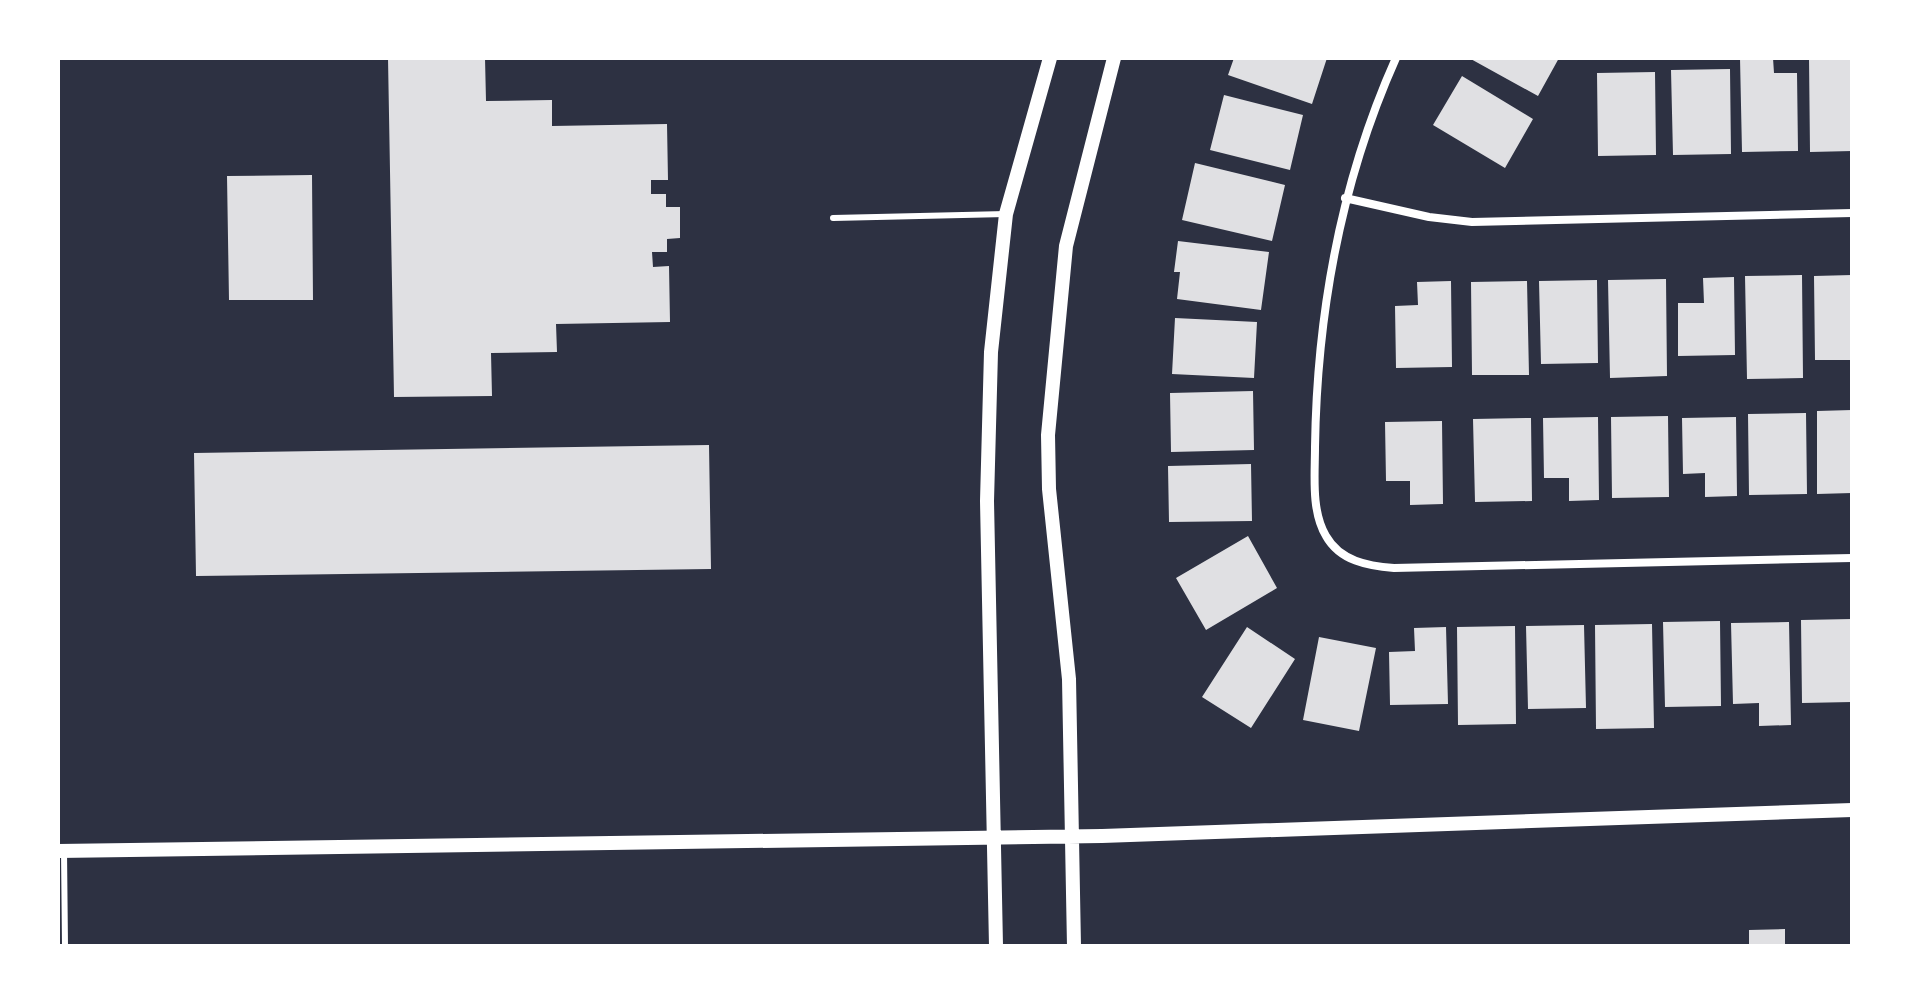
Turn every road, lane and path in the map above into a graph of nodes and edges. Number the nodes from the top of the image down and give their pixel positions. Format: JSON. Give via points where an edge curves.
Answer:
{"nodes":[{"id":1,"x":1050,"y":58,"type":"edge"},
{"id":2,"x":1114,"y":58,"type":"edge"},
{"id":3,"x":1396,"y":58,"type":"edge"},
{"id":4,"x":1345,"y":198,"type":"junction"},
{"id":5,"x":1852,"y":213,"type":"edge"},
{"id":6,"x":1006,"y":214,"type":"junction"},
{"id":7,"x":833,"y":218,"type":"dead end"},
{"id":8,"x":1852,"y":558,"type":"edge"},
{"id":9,"x":1852,"y":810,"type":"edge"},
{"id":10,"x":1073,"y":836,"type":"junction"},
{"id":11,"x":994,"y":837,"type":"junction"},
{"id":12,"x":61,"y":851,"type":"edge"},
{"id":13,"x":65,"y":946,"type":"edge"},
{"id":14,"x":996,"y":946,"type":"edge"},
{"id":15,"x":1074,"y":946,"type":"edge"}],
"edges":[{"from":1,"to":6,"type":"street"},
{"from":2,"to":10,"type":"street","via":[[1066,246],[1048,435],[1068,652]]},
{"from":3,"to":4,"type":"street"},
{"from":4,"to":5,"type":"street","via":[[1472,222]]},
{"from":4,"to":8,"type":"street","via":[[1325,311],[1316,426],[1315,494],[1325,536],[1337,551],[1353,561],[1394,568]]},
{"from":6,"to":7,"type":"lane"},
{"from":6,"to":11,"type":"street","via":[[991,352],[988,486]]},
{"from":9,"to":10,"type":"street"},
{"from":10,"to":11,"type":"street"},
{"from":10,"to":15,"type":"street"},
{"from":11,"to":12,"type":"street"},
{"from":11,"to":14,"type":"street"},
{"from":12,"to":13,"type":"lane"}]}
